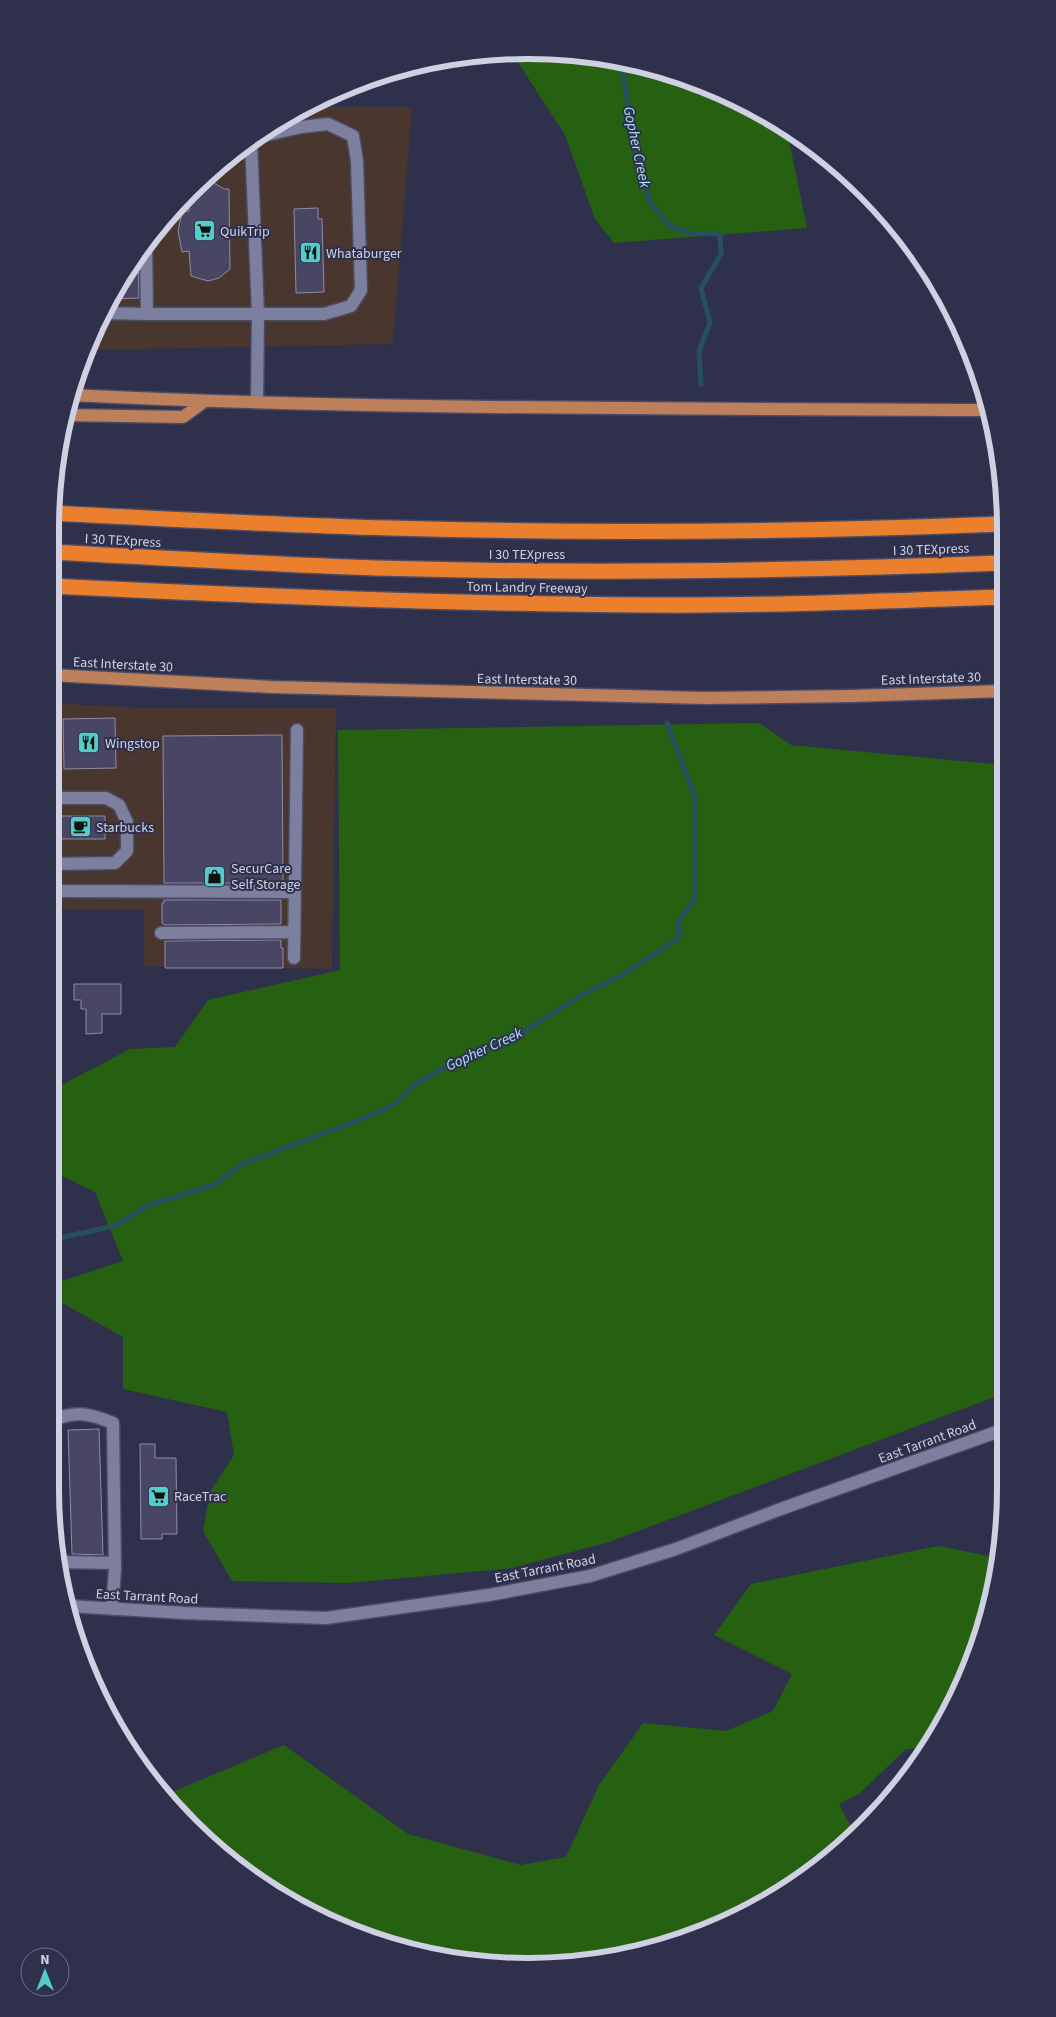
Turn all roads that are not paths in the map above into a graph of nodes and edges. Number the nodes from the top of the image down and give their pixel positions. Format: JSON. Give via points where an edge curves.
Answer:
{"nodes":[{"id":1,"x":274,"y":134,"type":"edge"},
{"id":2,"x":251,"y":149,"type":"edge"},
{"id":3,"x":146,"y":256,"type":"edge"},
{"id":4,"x":111,"y":313,"type":"edge"},
{"id":5,"x":147,"y":314,"type":"junction"},
{"id":6,"x":258,"y":314,"type":"junction"},
{"id":7,"x":78,"y":395,"type":"edge"},
{"id":8,"x":205,"y":401,"type":"junction"},
{"id":9,"x":257,"y":402,"type":"junction"},
{"id":10,"x":982,"y":410,"type":"edge"},
{"id":11,"x":73,"y":415,"type":"edge"},
{"id":12,"x":59,"y":513,"type":"edge"},
{"id":13,"x":997,"y":524,"type":"edge"},
{"id":14,"x":59,"y":552,"type":"edge"},
{"id":15,"x":997,"y":563,"type":"edge"},
{"id":16,"x":59,"y":586,"type":"edge"},
{"id":17,"x":997,"y":597,"type":"edge"},
{"id":18,"x":59,"y":674,"type":"edge"},
{"id":19,"x":997,"y":691,"type":"edge"},
{"id":20,"x":297,"y":730,"type":"dead end"},
{"id":21,"x":59,"y":798,"type":"edge"},
{"id":22,"x":59,"y":864,"type":"edge"},
{"id":23,"x":59,"y":891,"type":"edge"},
{"id":24,"x":295,"y":892,"type":"junction"},
{"id":25,"x":294,"y":932,"type":"junction"},
{"id":26,"x":161,"y":933,"type":"dead end"},
{"id":27,"x":294,"y":958,"type":"dead end"},
{"id":28,"x":59,"y":1417,"type":"edge"},
{"id":29,"x":997,"y":1432,"type":"edge"},
{"id":30,"x":65,"y":1562,"type":"edge"},
{"id":31,"x":114,"y":1563,"type":"junction"},
{"id":32,"x":74,"y":1606,"type":"edge"},
{"id":33,"x":112,"y":1609,"type":"junction"}],
"edges":[{"from":1,"to":6,"type":"street","via":[[328,124],[353,136],[357,161],[360,290],[351,306],[324,314]]},
{"from":2,"to":6,"type":"street"},
{"from":3,"to":5,"type":"street"},
{"from":4,"to":5,"type":"street"},
{"from":5,"to":6,"type":"street"},
{"from":6,"to":9,"type":"street"},
{"from":7,"to":8,"type":"main road"},
{"from":8,"to":9,"type":"main road"},
{"from":8,"to":11,"type":"main road","via":[[183,417]]},
{"from":9,"to":10,"type":"main road","via":[[444,407]]},
{"from":12,"to":13,"type":"highway","via":[[261,524],[520,531],[783,530]]},
{"from":14,"to":15,"type":"highway","name":"I 30 TEXpress","via":[[254,563],[504,570],[765,570]]},
{"from":16,"to":17,"type":"highway","name":"Tom Landry Freeway","via":[[278,597],[550,604],[777,604]]},
{"from":18,"to":19,"type":"main road","name":"East Interstate 30","via":[[282,688],[695,698]]},
{"from":20,"to":24,"type":"street"},
{"from":21,"to":22,"type":"street","via":[[106,798],[119,805],[127,822],[127,851],[116,863]]},
{"from":23,"to":24,"type":"street"},
{"from":24,"to":25,"type":"street"},
{"from":25,"to":26,"type":"street"},
{"from":25,"to":27,"type":"street"},
{"from":28,"to":31,"type":"street","via":[[93,1414],[112,1423]]},
{"from":29,"to":33,"type":"street","name":"East Tarrant Road","via":[[676,1549],[590,1576],[489,1595],[326,1618]]},
{"from":30,"to":31,"type":"street"},
{"from":31,"to":33,"type":"street"},
{"from":32,"to":33,"type":"street","name":"East Tarrant Road"}]}
